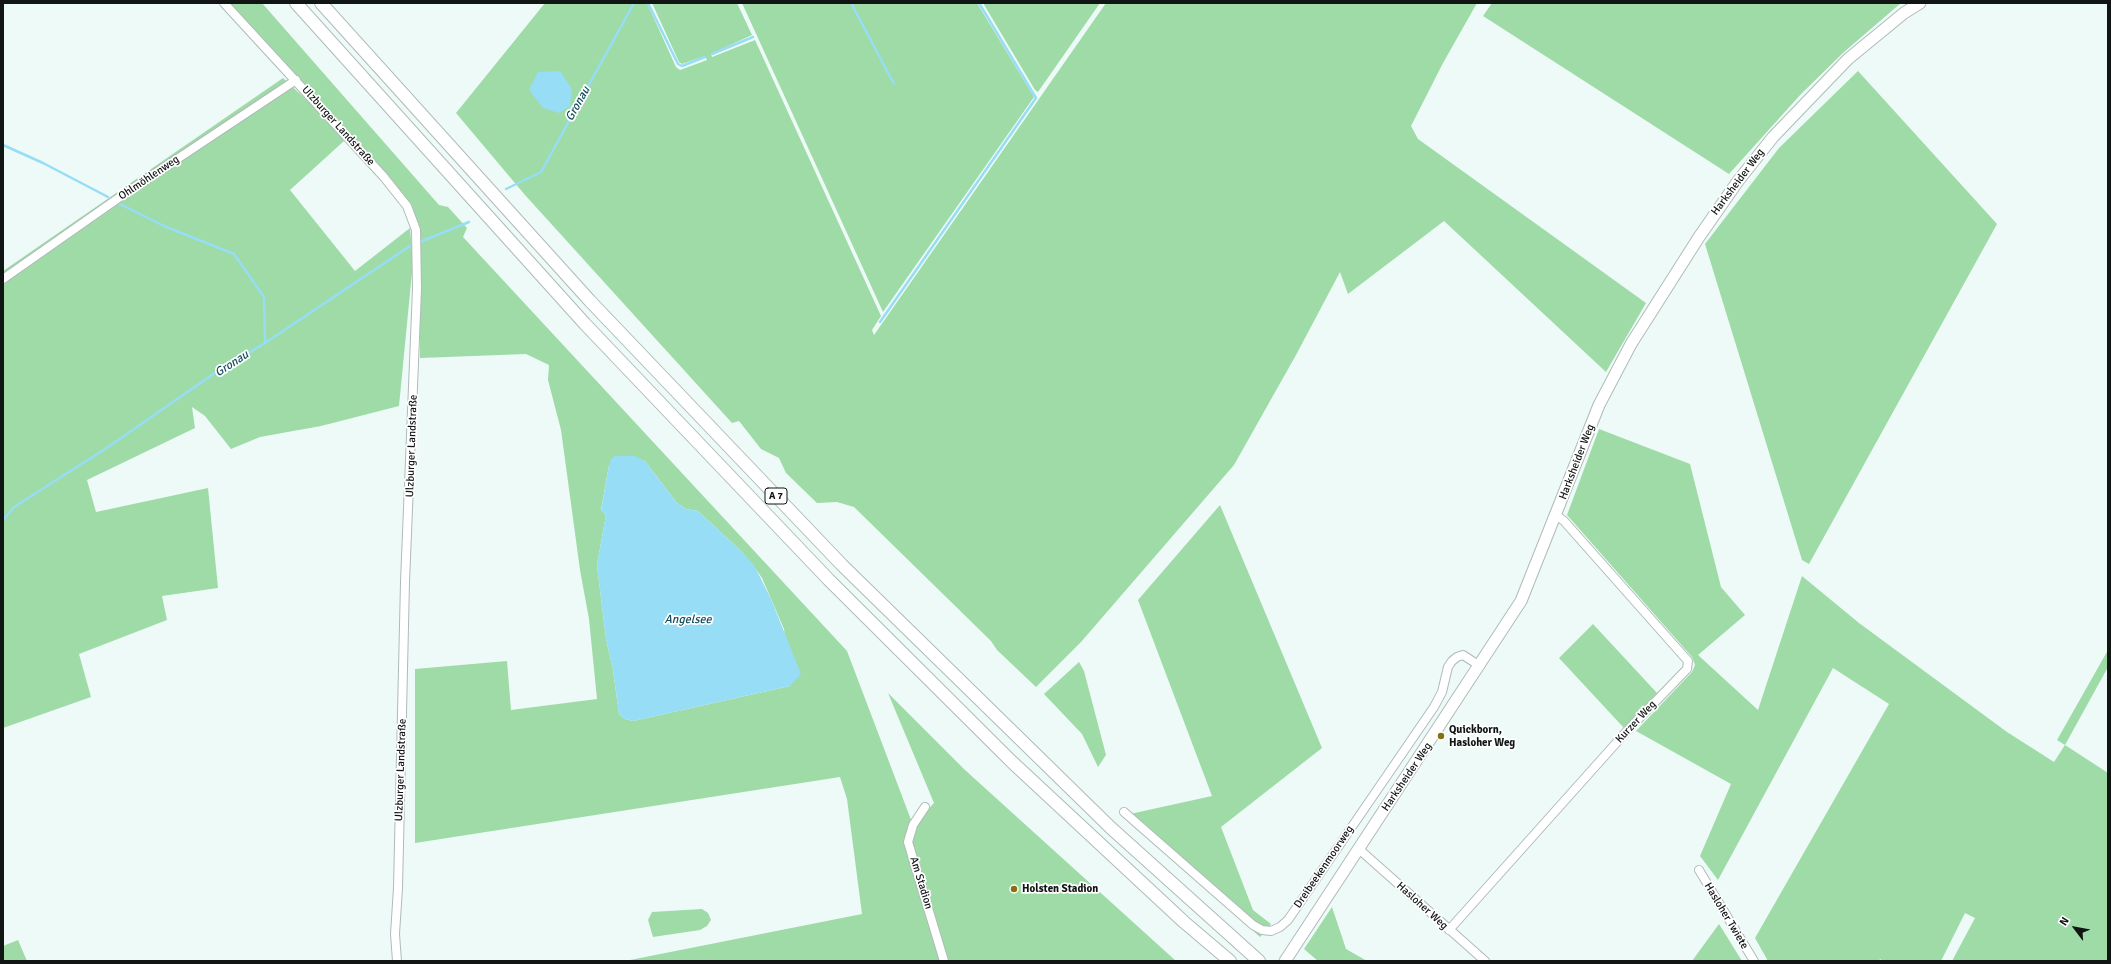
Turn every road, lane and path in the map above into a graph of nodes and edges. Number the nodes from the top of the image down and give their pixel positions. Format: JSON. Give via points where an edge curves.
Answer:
{"nodes":[{"id":1,"x":224,"y":3,"type":"edge"},
{"id":2,"x":296,"y":3,"type":"edge"},
{"id":3,"x":321,"y":3,"type":"edge"},
{"id":4,"x":1920,"y":3,"type":"edge"},
{"id":5,"x":296,"y":80,"type":"junction"},
{"id":6,"x":3,"y":278,"type":"edge"},
{"id":7,"x":1556,"y":515,"type":"junction"},
{"id":8,"x":1480,"y":666,"type":"junction"},
{"id":9,"x":925,"y":806,"type":"dead end"},
{"id":10,"x":1124,"y":812,"type":"dead end"},
{"id":11,"x":1360,"y":850,"type":"junction"},
{"id":12,"x":1699,"y":870,"type":"dead end"},
{"id":13,"x":1449,"y":930,"type":"junction"},
{"id":14,"x":397,"y":961,"type":"edge"},
{"id":15,"x":944,"y":961,"type":"edge"},
{"id":16,"x":1230,"y":961,"type":"edge"},
{"id":17,"x":1259,"y":961,"type":"edge"},
{"id":18,"x":1285,"y":961,"type":"edge"},
{"id":19,"x":1485,"y":961,"type":"edge"},
{"id":20,"x":1754,"y":961,"type":"edge"}],
"edges":[{"from":1,"to":5,"type":"street","name":"Ulzburger Landstraße"},
{"from":2,"to":16,"type":"highway","number":"A 7","via":[[585,324],[823,574],[1012,762],[1184,922]]},
{"from":3,"to":17,"type":"highway","number":"A 7","via":[[590,301],[837,560],[1105,823]]},
{"from":4,"to":7,"type":"main road","name":"Harksheider Weg","via":[[1848,59],[1772,137],[1738,181],[1663,291],[1618,367],[1599,405]]},
{"from":5,"to":6,"type":"street","name":"Ohlmöhlenweg"},
{"from":5,"to":14,"type":"street","name":"Ulzburger Landstraße","via":[[384,176],[408,206],[416,230],[418,256],[405,582]]},
{"from":7,"to":8,"type":"main road","name":"Harksheider Weg","via":[[1521,601]]},
{"from":7,"to":13,"type":"street","name":"Kurzer Weg","via":[[1688,661],[1687,669],[1626,732]]},
{"from":8,"to":10,"type":"street","name":"Dreibeekenmoorweg","via":[[1463,655],[1452,661],[1434,707],[1288,920],[1271,931],[1253,925]]},
{"from":8,"to":11,"type":"main road","name":"Harksheider Weg"},
{"from":9,"to":15,"type":"street","name":"Am Stadion","via":[[913,825],[908,842]]},
{"from":11,"to":13,"type":"street","name":"Hasloher Weg"},
{"from":11,"to":18,"type":"main road","name":"Harksheider Weg"},
{"from":12,"to":20,"type":"street","name":"Hasloher Twiete"},
{"from":13,"to":19,"type":"street","name":"Hasloher Weg"}]}
